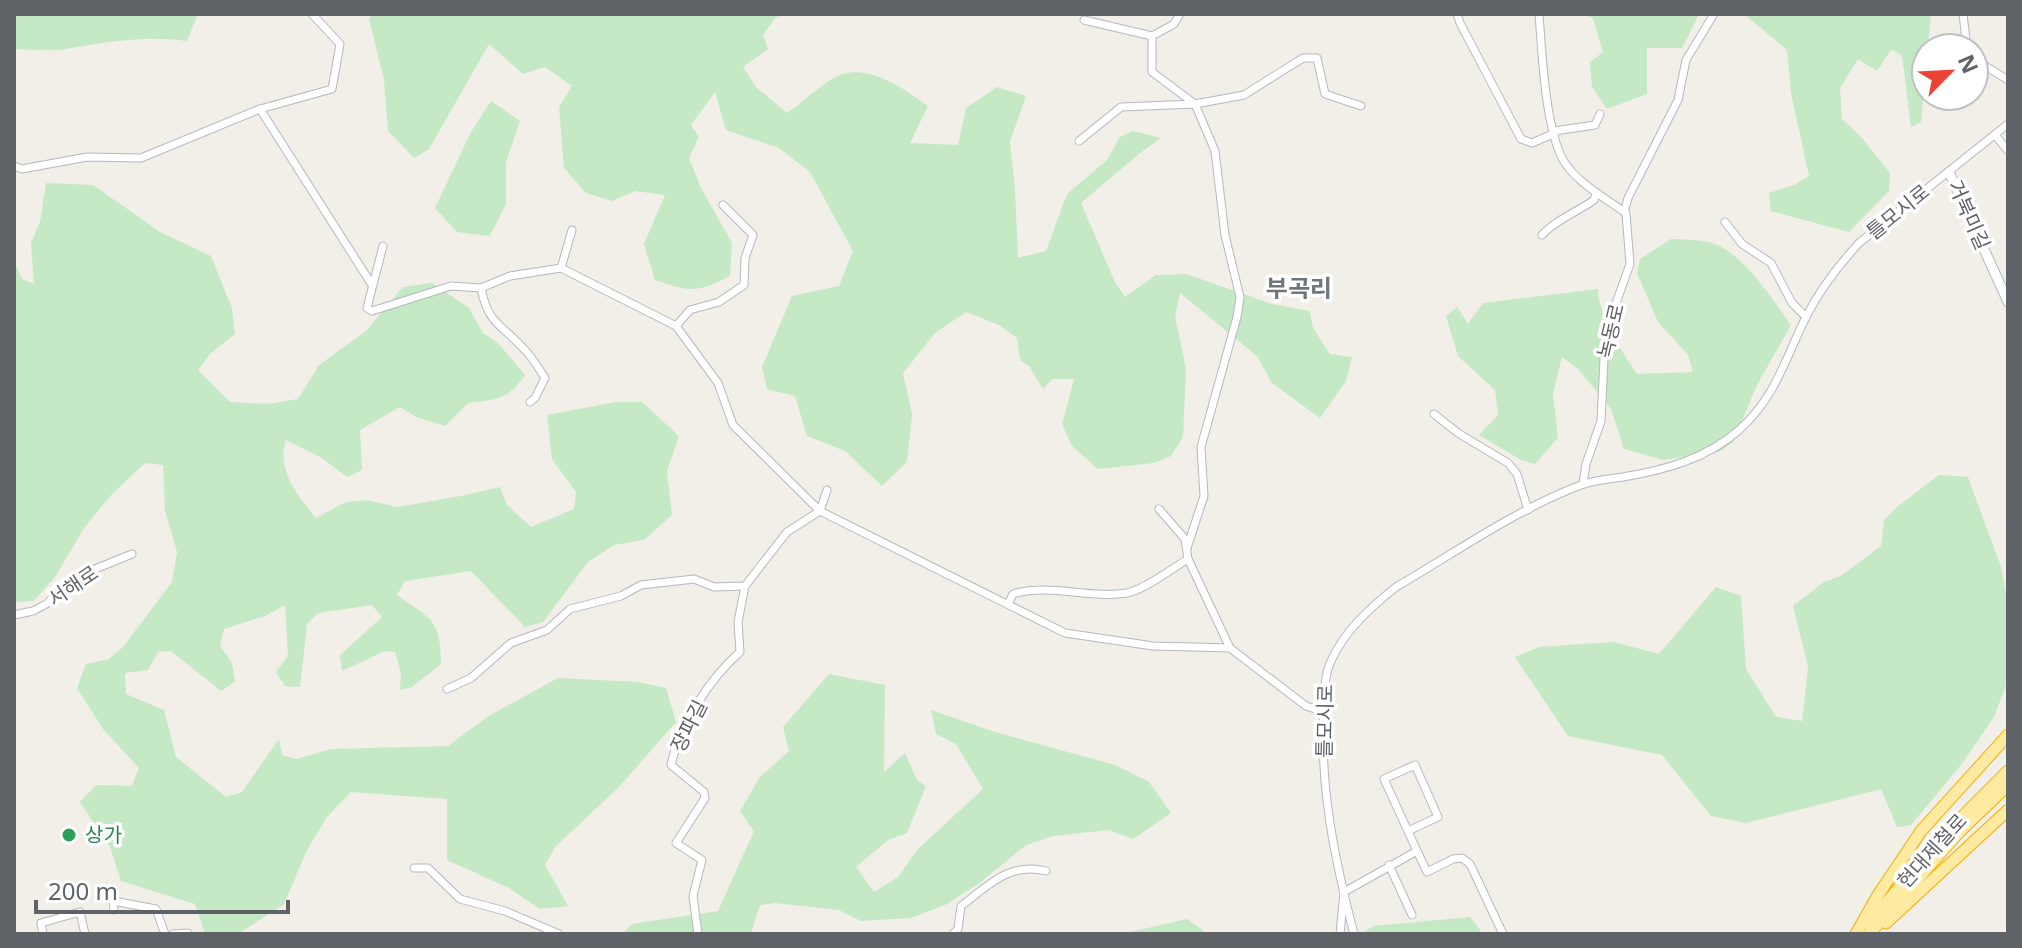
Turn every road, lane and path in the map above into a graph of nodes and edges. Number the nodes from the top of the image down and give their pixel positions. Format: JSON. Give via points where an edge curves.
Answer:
{"nodes":[{"id":1,"x":312,"y":14,"type":"edge"},
{"id":2,"x":1180,"y":14,"type":"edge"},
{"id":3,"x":1457,"y":14,"type":"edge"},
{"id":4,"x":1539,"y":14,"type":"edge"},
{"id":5,"x":1714,"y":14,"type":"edge"},
{"id":6,"x":1084,"y":20,"type":"dead end"},
{"id":7,"x":1152,"y":36,"type":"junction"},
{"id":8,"x":1990,"y":69,"type":"edge"},
{"id":9,"x":2008,"y":80,"type":"edge"},
{"id":10,"x":1195,"y":104,"type":"junction"},
{"id":11,"x":1361,"y":106,"type":"dead end"},
{"id":12,"x":260,"y":109,"type":"junction"},
{"id":13,"x":1600,"y":114,"type":"dead end"},
{"id":14,"x":2008,"y":124,"type":"edge"},
{"id":15,"x":1555,"y":132,"type":"junction"},
{"id":16,"x":1996,"y":136,"type":"junction"},
{"id":17,"x":1079,"y":141,"type":"dead end"},
{"id":18,"x":2008,"y":151,"type":"edge"},
{"id":19,"x":14,"y":166,"type":"edge"},
{"id":20,"x":1949,"y":172,"type":"junction"},
{"id":21,"x":1596,"y":193,"type":"junction"},
{"id":22,"x":723,"y":205,"type":"dead end"},
{"id":23,"x":1624,"y":212,"type":"junction"},
{"id":24,"x":1725,"y":222,"type":"dead end"},
{"id":25,"x":572,"y":230,"type":"dead end"},
{"id":26,"x":1542,"y":235,"type":"dead end"},
{"id":27,"x":383,"y":246,"type":"dead end"},
{"id":28,"x":561,"y":268,"type":"junction"},
{"id":29,"x":372,"y":285,"type":"junction"},
{"id":30,"x":481,"y":288,"type":"junction"},
{"id":31,"x":2008,"y":302,"type":"edge"},
{"id":32,"x":1806,"y":317,"type":"junction"},
{"id":33,"x":676,"y":326,"type":"junction"},
{"id":34,"x":530,"y":402,"type":"dead end"},
{"id":35,"x":1434,"y":414,"type":"dead end"},
{"id":36,"x":1583,"y":484,"type":"junction"},
{"id":37,"x":827,"y":490,"type":"dead end"},
{"id":38,"x":1159,"y":509,"type":"dead end"},
{"id":39,"x":1528,"y":510,"type":"junction"},
{"id":40,"x":820,"y":511,"type":"junction"},
{"id":41,"x":1187,"y":548,"type":"junction"},
{"id":42,"x":132,"y":554,"type":"dead end"},
{"id":43,"x":1188,"y":559,"type":"junction"},
{"id":44,"x":745,"y":586,"type":"junction"},
{"id":45,"x":1008,"y":604,"type":"junction"},
{"id":46,"x":14,"y":615,"type":"edge"},
{"id":47,"x":1230,"y":648,"type":"junction"},
{"id":48,"x":447,"y":689,"type":"dead end"},
{"id":49,"x":1324,"y":712,"type":"junction"},
{"id":50,"x":2008,"y":735,"type":"edge"},
{"id":51,"x":2008,"y":771,"type":"edge"},
{"id":52,"x":2008,"y":785,"type":"edge"},
{"id":53,"x":2008,"y":810,"type":"edge"},
{"id":54,"x":1408,"y":831,"type":"junction"},
{"id":55,"x":1417,"y":851,"type":"junction"},
{"id":56,"x":1389,"y":865,"type":"junction"},
{"id":57,"x":414,"y":868,"type":"dead end"},
{"id":58,"x":1046,"y":871,"type":"dead end"},
{"id":59,"x":1344,"y":892,"type":"junction"},
{"id":60,"x":114,"y":910,"type":"dead end"},
{"id":61,"x":1412,"y":915,"type":"dead end"},
{"id":62,"x":188,"y":933,"type":"edge"},
{"id":63,"x":43,"y":934,"type":"edge"},
{"id":64,"x":83,"y":934,"type":"edge"},
{"id":65,"x":165,"y":934,"type":"edge"},
{"id":66,"x":173,"y":934,"type":"edge"},
{"id":67,"x":559,"y":934,"type":"edge"},
{"id":68,"x":698,"y":934,"type":"edge"},
{"id":69,"x":953,"y":934,"type":"edge"},
{"id":70,"x":1340,"y":934,"type":"edge"},
{"id":71,"x":1354,"y":934,"type":"edge"},
{"id":72,"x":1503,"y":934,"type":"edge"},
{"id":73,"x":1858,"y":934,"type":"edge"},
{"id":74,"x":1872,"y":934,"type":"edge"}],
"edges":[{"from":1,"to":12,"type":"street","via":[[340,44],[332,89]]},
{"from":2,"to":7,"type":"street","via":[[1174,24]]},
{"from":3,"to":15,"type":"street","via":[[1521,139],[1532,143]]},
{"from":4,"to":15,"type":"street"},
{"from":5,"to":23,"type":"street","via":[[1686,60],[1678,100]]},
{"from":6,"to":7,"type":"street"},
{"from":7,"to":10,"type":"street","via":[[1152,72]]},
{"from":8,"to":9,"type":"street"},
{"from":10,"to":11,"type":"street","via":[[1244,95],[1303,58],[1317,58],[1325,94]]},
{"from":10,"to":17,"type":"street","via":[[1121,107]]},
{"from":10,"to":41,"type":"street","via":[[1215,151],[1225,235],[1240,297],[1201,447],[1204,496]]},
{"from":12,"to":19,"type":"street","via":[[141,158],[87,157]]},
{"from":12,"to":29,"type":"street"},
{"from":13,"to":15,"type":"street","via":[[1595,125]]},
{"from":14,"to":16,"type":"street","name":"틀모시로"},
{"from":15,"to":21,"type":"street","via":[[1562,158]]},
{"from":16,"to":18,"type":"street"},
{"from":16,"to":20,"type":"street","name":"틀모시로"},
{"from":20,"to":31,"type":"street","name":"거북미길"},
{"from":20,"to":32,"type":"street","name":"틀모시로","via":[[1859,243],[1826,282]]},
{"from":21,"to":23,"type":"street"},
{"from":21,"to":26,"type":"street","via":[[1594,200],[1552,223]]},
{"from":22,"to":33,"type":"street","via":[[753,235],[744,285],[719,302],[690,310]]},
{"from":23,"to":36,"type":"street","name":"녹동로","via":[[1630,264],[1609,323],[1601,421]]},
{"from":24,"to":32,"type":"street","via":[[1742,244],[1771,263],[1792,303]]},
{"from":25,"to":28,"type":"street"},
{"from":27,"to":29,"type":"street"},
{"from":28,"to":30,"type":"street","via":[[510,276]]},
{"from":28,"to":33,"type":"street"},
{"from":29,"to":30,"type":"street","via":[[367,308],[372,311],[451,286]]},
{"from":30,"to":34,"type":"street","via":[[484,305],[501,330],[524,348],[545,378]]},
{"from":32,"to":36,"type":"street","name":"틀모시로","via":[[1770,394],[1721,443],[1683,464]]},
{"from":33,"to":40,"type":"street","via":[[718,383],[733,425]]},
{"from":35,"to":39,"type":"street","via":[[1508,463]]},
{"from":36,"to":39,"type":"street","name":"틀모시로"},
{"from":37,"to":40,"type":"street"},
{"from":38,"to":41,"type":"street"},
{"from":39,"to":49,"type":"street","name":"틀모시로","via":[[1376,604],[1343,639],[1331,661]]},
{"from":40,"to":44,"type":"street","via":[[787,532]]},
{"from":40,"to":45,"type":"street"},
{"from":41,"to":43,"type":"street"},
{"from":42,"to":46,"type":"street","name":"서해로","via":[[95,569],[33,611]]},
{"from":43,"to":45,"type":"street","via":[[1130,593],[1030,589],[1013,594]]},
{"from":43,"to":47,"type":"street"},
{"from":44,"to":48,"type":"street","via":[[714,587],[694,579],[641,585],[621,596],[570,609],[547,630],[511,643],[471,678]]},
{"from":44,"to":68,"type":"street","name":"장파길","via":[[738,622],[740,652],[719,671],[675,745],[671,765],[705,798],[676,843],[702,860],[693,896]]},
{"from":45,"to":47,"type":"street","via":[[1065,633],[1153,646]]},
{"from":47,"to":49,"type":"street","via":[[1306,706]]},
{"from":49,"to":59,"type":"street","name":"틀모시로","via":[[1330,828]]},
{"from":50,"to":73,"type":"highway","via":[[1921,831]]},
{"from":51,"to":73,"type":"highway","name":"현대제철로"},
{"from":52,"to":74,"type":"highway","name":"현대제철로","via":[[1959,832]]},
{"from":53,"to":74,"type":"highway"},
{"from":54,"to":54,"type":"street","via":[[1384,779],[1415,765],[1438,817]]},
{"from":54,"to":55,"type":"street"},
{"from":55,"to":56,"type":"street"},
{"from":55,"to":72,"type":"street","via":[[1427,872],[1453,859],[1470,864]]},
{"from":56,"to":59,"type":"street"},
{"from":56,"to":61,"type":"street"},
{"from":57,"to":67,"type":"street","via":[[428,868],[460,899]]},
{"from":58,"to":69,"type":"street","via":[[1029,867],[1007,872],[961,906]]},
{"from":59,"to":70,"type":"street"},
{"from":59,"to":71,"type":"street","name":"틀모시로"},
{"from":60,"to":65,"type":"street","via":[[113,901],[156,909]]},
{"from":62,"to":66,"type":"street"},
{"from":63,"to":64,"type":"street","via":[[41,923],[80,912]]}]}
